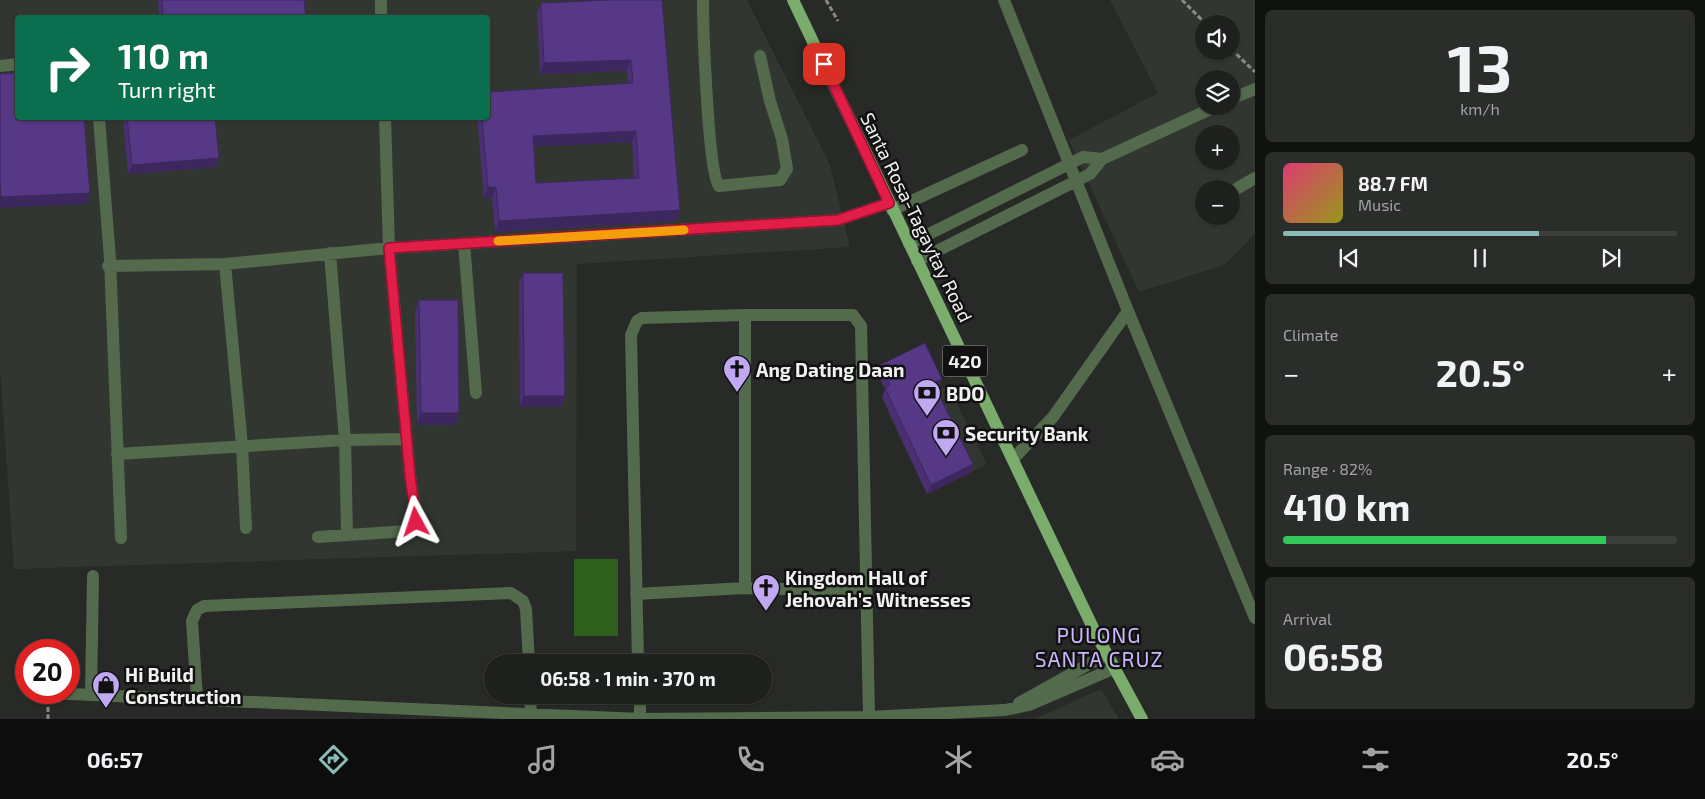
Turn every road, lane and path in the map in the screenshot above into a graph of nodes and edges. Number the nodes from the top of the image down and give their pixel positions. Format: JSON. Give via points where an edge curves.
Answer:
{"nodes":[{"id":1,"x":381,"y":0,"type":"edge"},
{"id":2,"x":703,"y":0,"type":"edge"},
{"id":3,"x":793,"y":0,"type":"edge"},
{"id":4,"x":826,"y":0,"type":"edge"},
{"id":5,"x":1004,"y":0,"type":"edge"},
{"id":6,"x":1182,"y":0,"type":"edge"},
{"id":7,"x":381,"y":15,"type":"edge"},
{"id":8,"x":1197,"y":15,"type":"edge"},
{"id":9,"x":838,"y":21,"type":"dead end"},
{"id":10,"x":760,"y":56,"type":"dead end"},
{"id":11,"x":1240,"y":58,"type":"edge"},
{"id":12,"x":15,"y":64,"type":"edge"},
{"id":13,"x":0,"y":66,"type":"edge"},
{"id":14,"x":1255,"y":72,"type":"edge"},
{"id":15,"x":1255,"y":89,"type":"edge"},
{"id":16,"x":1240,"y":96,"type":"edge"},
{"id":17,"x":1197,"y":115,"type":"edge"},
{"id":18,"x":99,"y":120,"type":"edge"},
{"id":19,"x":385,"y":120,"type":"edge"},
{"id":20,"x":1022,"y":150,"type":"dead end"},
{"id":21,"x":1102,"y":159,"type":"junction"},
{"id":22,"x":1070,"y":163,"type":"junction"},
{"id":23,"x":1255,"y":178,"type":"edge"},
{"id":24,"x":1077,"y":181,"type":"junction"},
{"id":25,"x":1240,"y":187,"type":"edge"},
{"id":26,"x":891,"y":207,"type":"junction"},
{"id":27,"x":464,"y":244,"type":"junction"},
{"id":28,"x":909,"y":244,"type":"junction"},
{"id":29,"x":389,"y":248,"type":"junction"},
{"id":30,"x":330,"y":253,"type":"junction"},
{"id":31,"x":917,"y":261,"type":"junction"},
{"id":32,"x":225,"y":264,"type":"junction"},
{"id":33,"x":108,"y":266,"type":"junction"},
{"id":34,"x":1128,"y":311,"type":"junction"},
{"id":35,"x":745,"y":315,"type":"junction"},
{"id":36,"x":476,"y":393,"type":"dead end"},
{"id":37,"x":407,"y":439,"type":"junction"},
{"id":38,"x":345,"y":440,"type":"junction"},
{"id":39,"x":242,"y":445,"type":"junction"},
{"id":40,"x":117,"y":454,"type":"junction"},
{"id":41,"x":1013,"y":459,"type":"junction"},
{"id":42,"x":246,"y":528,"type":"dead end"},
{"id":43,"x":347,"y":534,"type":"junction"},
{"id":44,"x":318,"y":537,"type":"dead end"},
{"id":45,"x":121,"y":538,"type":"dead end"},
{"id":46,"x":92,"y":576,"type":"dead end"},
{"id":47,"x":745,"y":588,"type":"junction"},
{"id":48,"x":866,"y":591,"type":"junction"},
{"id":49,"x":636,"y":594,"type":"junction"},
{"id":50,"x":1255,"y":618,"type":"edge"},
{"id":51,"x":528,"y":654,"type":"edge"},
{"id":52,"x":638,"y":654,"type":"edge"},
{"id":53,"x":1107,"y":654,"type":"junction"},
{"id":54,"x":1115,"y":668,"type":"junction"},
{"id":55,"x":80,"y":694,"type":"edge"},
{"id":56,"x":91,"y":694,"type":"junction"},
{"id":57,"x":197,"y":698,"type":"junction"},
{"id":58,"x":530,"y":704,"type":"edge"},
{"id":59,"x":640,"y":704,"type":"edge"},
{"id":60,"x":1014,"y":708,"type":"junction"},
{"id":61,"x":531,"y":715,"type":"junction"},
{"id":62,"x":996,"y":715,"type":"edge"},
{"id":63,"x":869,"y":717,"type":"junction"},
{"id":64,"x":640,"y":719,"type":"edge"},
{"id":65,"x":1142,"y":719,"type":"edge"}],
"edges":[{"from":1,"to":7,"type":"street"},
{"from":2,"to":10,"type":"street","via":[[712,151],[715,182],[719,186],[780,180],[786,169],[782,139]]},
{"from":3,"to":26,"type":"main road","name":"Santa Rosa-Tagaytay Road","number":"420"},
{"from":4,"to":9,"type":"path"},
{"from":5,"to":22,"type":"street"},
{"from":6,"to":8,"type":"path"},
{"from":11,"to":14,"type":"path"},
{"from":12,"to":13,"type":"street"},
{"from":15,"to":16,"type":"street"},
{"from":17,"to":21,"type":"street"},
{"from":18,"to":33,"type":"street"},
{"from":19,"to":29,"type":"street"},
{"from":20,"to":26,"type":"street"},
{"from":21,"to":22,"type":"street","via":[[1083,157]]},
{"from":21,"to":24,"type":"street","via":[[1090,174]]},
{"from":22,"to":24,"type":"street"},
{"from":22,"to":28,"type":"street"},
{"from":23,"to":25,"type":"street"},
{"from":24,"to":31,"type":"street"},
{"from":24,"to":34,"type":"street"},
{"from":26,"to":27,"type":"street","via":[[838,220]]},
{"from":26,"to":28,"type":"main road","name":"Santa Rosa-Tagaytay Road","number":"420"},
{"from":27,"to":29,"type":"street"},
{"from":27,"to":36,"type":"street"},
{"from":28,"to":31,"type":"main road","name":"Santa Rosa-Tagaytay Road","number":"420"},
{"from":29,"to":30,"type":"street"},
{"from":29,"to":37,"type":"street"},
{"from":30,"to":32,"type":"street"},
{"from":30,"to":38,"type":"street"},
{"from":31,"to":41,"type":"main road","name":"Santa Rosa-Tagaytay Road","number":"420"},
{"from":32,"to":33,"type":"street"},
{"from":32,"to":39,"type":"street"},
{"from":33,"to":40,"type":"street"},
{"from":34,"to":41,"type":"street","via":[[1053,417]]},
{"from":34,"to":50,"type":"street"},
{"from":35,"to":47,"type":"street"},
{"from":35,"to":48,"type":"street","via":[[853,315],[859,322]]},
{"from":35,"to":49,"type":"street","via":[[642,318],[637,321],[631,335]]},
{"from":37,"to":38,"type":"street"},
{"from":37,"to":43,"type":"street","via":[[415,526],[408,531]]},
{"from":38,"to":39,"type":"street"},
{"from":38,"to":43,"type":"street"},
{"from":39,"to":40,"type":"street"},
{"from":39,"to":42,"type":"street"},
{"from":40,"to":45,"type":"street"},
{"from":41,"to":53,"type":"main road","name":"Santa Rosa-Tagaytay Road","number":"420"},
{"from":43,"to":44,"type":"street"},
{"from":46,"to":56,"type":"street"},
{"from":47,"to":48,"type":"street"},
{"from":47,"to":49,"type":"street"},
{"from":48,"to":63,"type":"street"},
{"from":49,"to":52,"type":"street"},
{"from":51,"to":57,"type":"street","via":[[526,609],[522,601],[511,593],[204,606],[192,621]]},
{"from":53,"to":54,"type":"main road","name":"Santa Rosa-Tagaytay Road","number":"420"},
{"from":53,"to":60,"type":"street","via":[[1025,698]]},
{"from":54,"to":60,"type":"street","via":[[1029,706]]},
{"from":54,"to":65,"type":"main road","name":"Santa Rosa-Tagaytay Road","number":"420"},
{"from":55,"to":56,"type":"street"},
{"from":56,"to":57,"type":"street"},
{"from":57,"to":61,"type":"street"},
{"from":58,"to":61,"type":"street"},
{"from":59,"to":64,"type":"street"},
{"from":60,"to":62,"type":"street"},
{"from":61,"to":64,"type":"street"},
{"from":62,"to":63,"type":"street"},
{"from":63,"to":64,"type":"street"}]}
